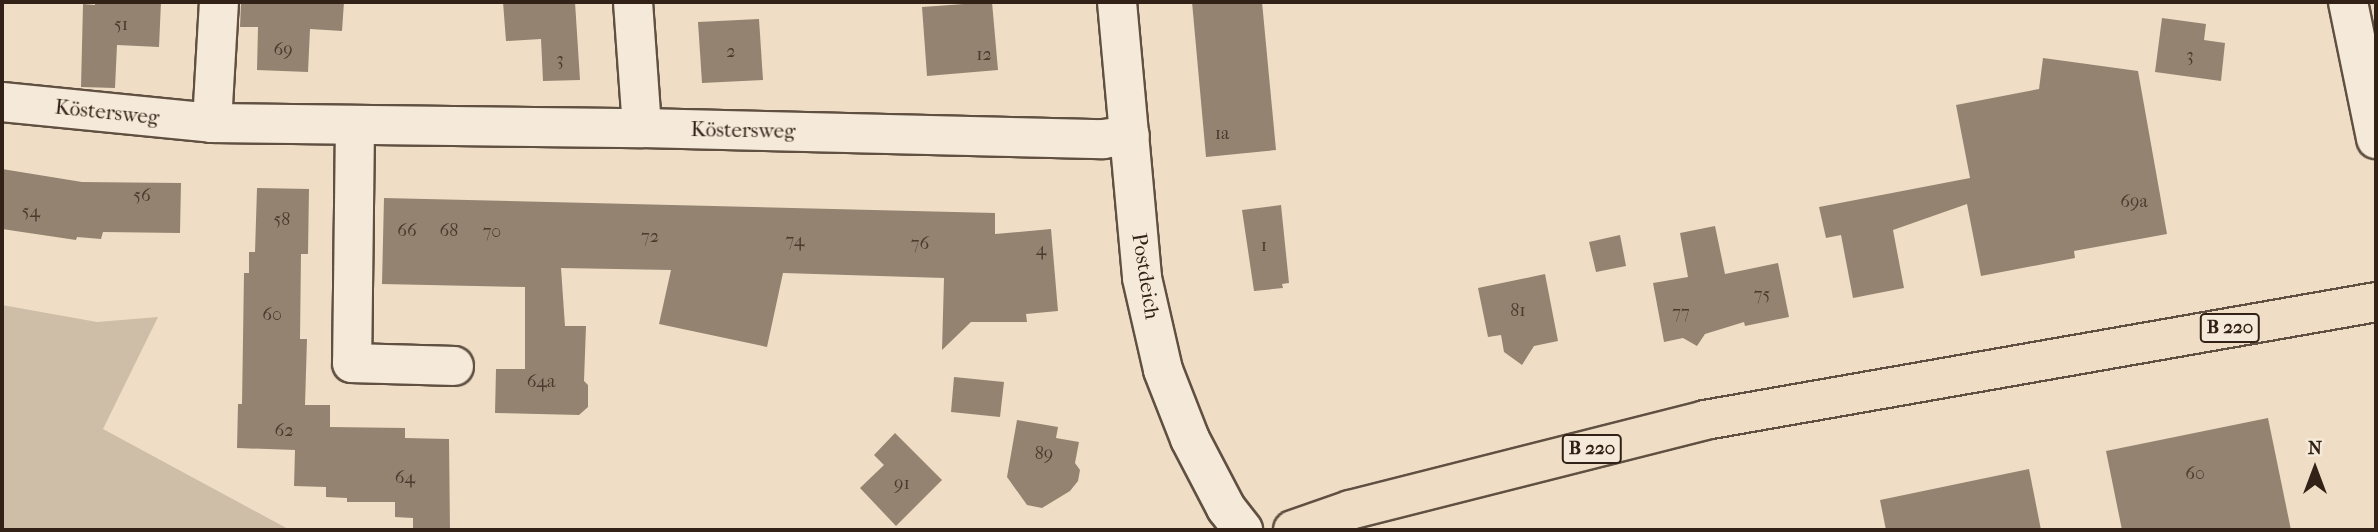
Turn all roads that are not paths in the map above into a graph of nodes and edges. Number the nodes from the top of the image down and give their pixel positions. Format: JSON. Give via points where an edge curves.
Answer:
{"nodes":[{"id":1,"x":219,"y":2,"type":"edge"},
{"id":2,"x":633,"y":2,"type":"edge"},
{"id":3,"x":1117,"y":2,"type":"edge"},
{"id":4,"x":2348,"y":2,"type":"edge"},
{"id":5,"x":2,"y":102,"type":"edge"},
{"id":6,"x":212,"y":123,"type":"junction"},
{"id":7,"x":355,"y":125,"type":"junction"},
{"id":8,"x":642,"y":128,"type":"junction"},
{"id":9,"x":1130,"y":135,"type":"junction"},
{"id":10,"x":2376,"y":139,"type":"edge"},
{"id":11,"x":2376,"y":302,"type":"edge"},
{"id":12,"x":454,"y":366,"type":"dead end"},
{"id":13,"x":1332,"y":523,"type":"edge"},
{"id":14,"x":1243,"y":530,"type":"edge"},
{"id":15,"x":1293,"y":530,"type":"edge"}],
"edges":[{"from":1,"to":6,"type":"street"},
{"from":2,"to":8,"type":"street"},
{"from":3,"to":9,"type":"street","name":"Postdeich"},
{"from":4,"to":10,"type":"street"},
{"from":5,"to":6,"type":"street","name":"Köstersweg"},
{"from":6,"to":7,"type":"street","name":"Köstersweg"},
{"from":7,"to":8,"type":"street","name":"Köstersweg"},
{"from":7,"to":12,"type":"street","via":[[352,363]]},
{"from":8,"to":9,"type":"street","name":"Köstersweg","via":[[1103,139]]},
{"from":9,"to":14,"type":"street","name":"Postdeich","via":[[1142,278],[1163,370],[1190,439],[1226,508]]},
{"from":11,"to":13,"type":"main road","number":"B 220","via":[[1705,419]]},
{"from":13,"to":15,"type":"main road","number":"B 220"}]}
